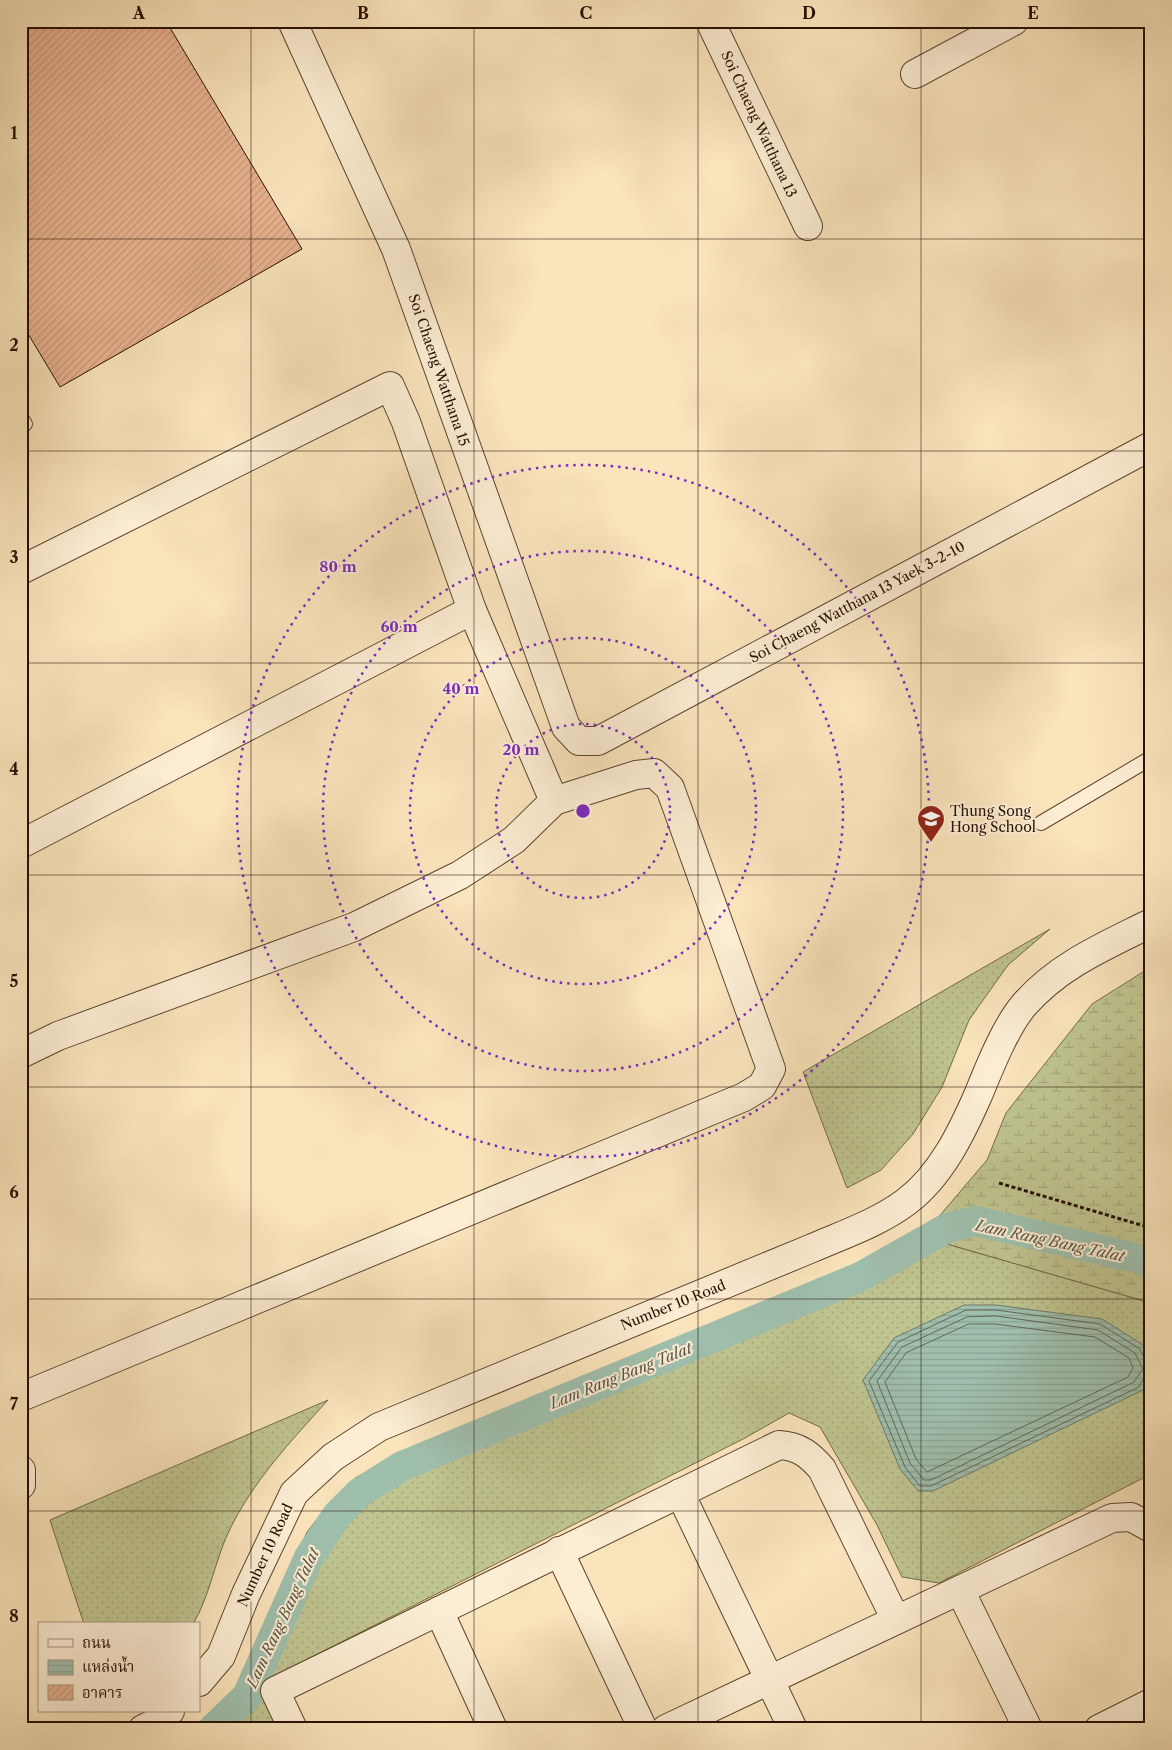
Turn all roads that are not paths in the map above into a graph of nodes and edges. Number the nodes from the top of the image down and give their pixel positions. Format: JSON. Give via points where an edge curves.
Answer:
{"nodes":[{"id":1,"x":710,"y":21,"type":"edge"},
{"id":2,"x":1014,"y":21,"type":"edge"},
{"id":3,"x":296,"y":23,"type":"edge"},
{"id":4,"x":915,"y":74,"type":"dead end"},
{"id":5,"x":808,"y":226,"type":"dead end"},
{"id":6,"x":1151,"y":446,"type":"edge"},
{"id":7,"x":21,"y":570,"type":"edge"},
{"id":8,"x":472,"y":610,"type":"junction"},
{"id":9,"x":566,"y":727,"type":"joint"},
{"id":10,"x":1151,"y":758,"type":"edge"},
{"id":11,"x":554,"y":801,"type":"junction"},
{"id":12,"x":1041,"y":823,"type":"dead end"},
{"id":13,"x":21,"y":844,"type":"edge"},
{"id":14,"x":1151,"y":922,"type":"edge"},
{"id":15,"x":21,"y":1054,"type":"edge"},
{"id":16,"x":21,"y":1397,"type":"edge"},
{"id":17,"x":21,"y":1470,"type":"edge"},
{"id":18,"x":21,"y":1485,"type":"edge"},
{"id":19,"x":680,"y":1493,"type":"junction"},
{"id":20,"x":1151,"y":1528,"type":"edge"},
{"id":21,"x":559,"y":1552,"type":"junction"},
{"id":22,"x":960,"y":1590,"type":"junction"},
{"id":23,"x":439,"y":1611,"type":"junction"},
{"id":24,"x":896,"y":1620,"type":"junction"},
{"id":25,"x":769,"y":1680,"type":"junction"},
{"id":26,"x":200,"y":1681,"type":"edge"},
{"id":27,"x":1151,"y":1703,"type":"edge"},
{"id":28,"x":169,"y":1712,"type":"edge"},
{"id":29,"x":143,"y":1729,"type":"edge"},
{"id":30,"x":293,"y":1729,"type":"edge"},
{"id":31,"x":493,"y":1729,"type":"edge"},
{"id":32,"x":642,"y":1729,"type":"edge"},
{"id":33,"x":666,"y":1729,"type":"edge"},
{"id":34,"x":793,"y":1729,"type":"edge"},
{"id":35,"x":1028,"y":1729,"type":"edge"},
{"id":36,"x":1099,"y":1729,"type":"edge"}],
"edges":[{"from":1,"to":5,"type":"street","name":"Soi Chaeng Watthana 13"},
{"from":2,"to":4,"type":"street"},
{"from":3,"to":9,"type":"street","name":"Soi Chaeng Watthana 15","via":[[396,249]]},
{"from":6,"to":9,"type":"street","name":"Soi Chaeng Watthana 13 Yaek 3-2-10","via":[[598,741],[579,741]]},
{"from":7,"to":8,"type":"street","via":[[390,386],[406,422]]},
{"from":8,"to":11,"type":"street"},
{"from":8,"to":13,"type":"street"},
{"from":10,"to":12,"type":"lane"},
{"from":11,"to":15,"type":"street","via":[[514,840],[460,875],[354,927],[58,1036]]},
{"from":11,"to":16,"type":"street","via":[[636,775],[654,773],[670,788],[771,1069],[762,1086],[744,1097]]},
{"from":14,"to":26,"type":"street","name":"Number 10 Road","via":[[1064,968],[1023,1006],[997,1051],[953,1147],[929,1180],[906,1202],[872,1222],[819,1245],[379,1427],[333,1457],[294,1493],[246,1594],[221,1656]]},
{"from":17,"to":18,"type":"street"},
{"from":19,"to":21,"type":"street"},
{"from":19,"to":24,"type":"street","via":[[772,1447],[787,1446],[808,1454],[822,1469]]},
{"from":19,"to":25,"type":"street"},
{"from":20,"to":22,"type":"street","via":[[1130,1517],[1112,1518]]},
{"from":21,"to":23,"type":"street"},
{"from":21,"to":32,"type":"street"},
{"from":22,"to":24,"type":"street"},
{"from":22,"to":35,"type":"street"},
{"from":23,"to":30,"type":"street","via":[[274,1691]]},
{"from":23,"to":31,"type":"street"},
{"from":24,"to":25,"type":"street"},
{"from":25,"to":33,"type":"street"},
{"from":25,"to":34,"type":"street"},
{"from":27,"to":36,"type":"street"},
{"from":28,"to":29,"type":"street"}]}
